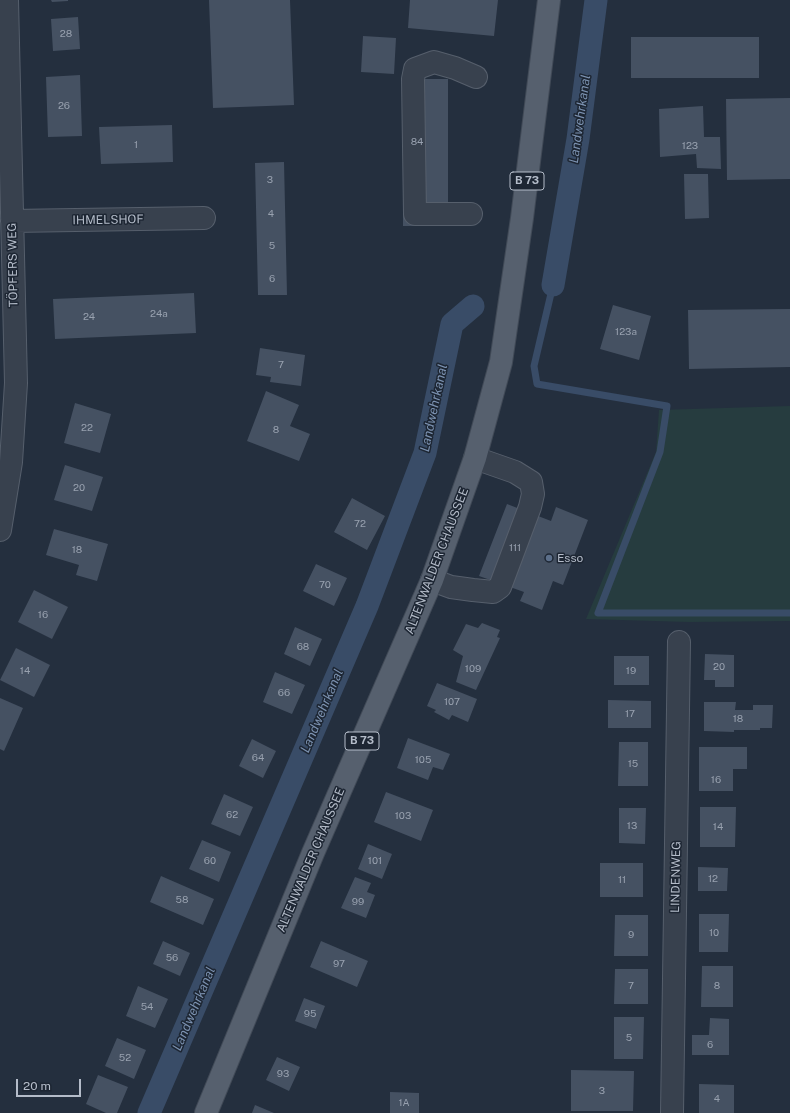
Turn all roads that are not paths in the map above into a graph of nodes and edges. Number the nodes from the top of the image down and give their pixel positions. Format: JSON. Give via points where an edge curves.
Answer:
{"nodes":[{"id":1,"x":7,"y":0,"type":"edge"},
{"id":2,"x":550,"y":0,"type":"edge"},
{"id":3,"x":476,"y":77,"type":"dead end"},
{"id":4,"x":471,"y":214,"type":"dead end"},
{"id":5,"x":204,"y":218,"type":"dead end"},
{"id":6,"x":12,"y":221,"type":"junction"},
{"id":7,"x":7,"y":249,"type":"edge"},
{"id":8,"x":476,"y":458,"type":"junction"},
{"id":9,"x":0,"y":530,"type":"edge"},
{"id":10,"x":432,"y":580,"type":"junction"},
{"id":11,"x":679,"y":642,"type":"dead end"},
{"id":12,"x":206,"y":1113,"type":"edge"},
{"id":13,"x":672,"y":1113,"type":"edge"}],
"edges":[{"from":1,"to":6,"type":"street","name":"TÖPFERS WEG"},
{"from":2,"to":8,"type":"main road","name":"ALTENWALDER CHAUSSEE","number":"B 73","via":[[501,362]]},
{"from":3,"to":4,"type":"street","via":[[434,62],[415,69],[413,79],[415,214]]},
{"from":5,"to":6,"type":"street","name":"IHMELSHOF"},
{"from":6,"to":7,"type":"street","name":"TÖPFERS WEG"},
{"from":7,"to":9,"type":"street","name":"TÖPFERS WEG","via":[[16,383],[11,462]]},
{"from":8,"to":10,"type":"main road","name":"ALTENWALDER CHAUSSEE","number":"B 73"},
{"from":8,"to":10,"type":"street","via":[[515,472],[531,482],[533,494],[530,507],[500,588],[493,592],[473,590],[451,587]]},
{"from":10,"to":12,"type":"main road","name":"ALTENWALDER CHAUSSEE","number":"B 73","via":[[313,853]]},
{"from":11,"to":13,"type":"street","name":"LINDENWEG"}]}
